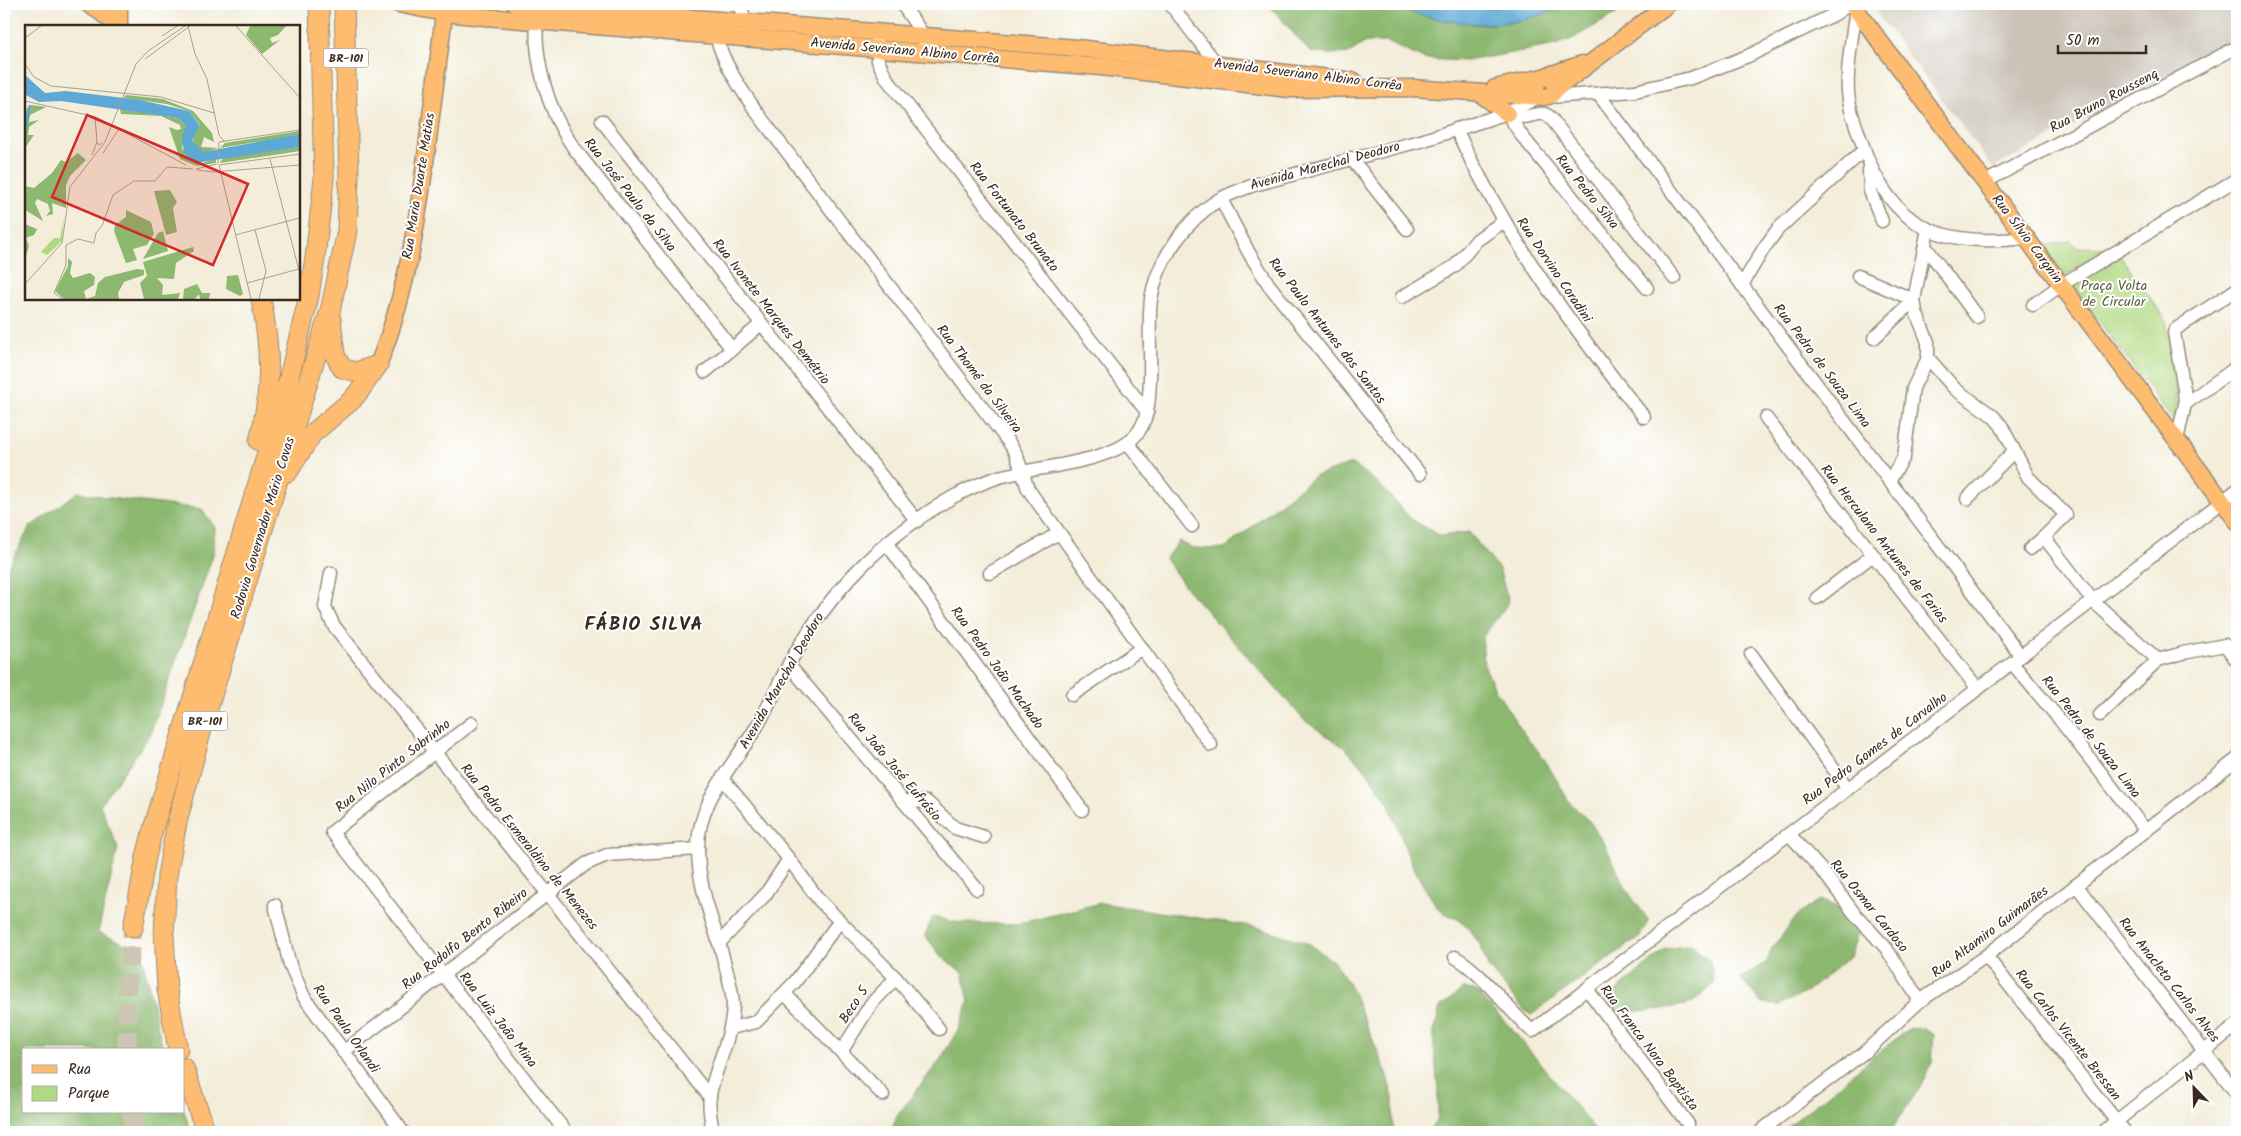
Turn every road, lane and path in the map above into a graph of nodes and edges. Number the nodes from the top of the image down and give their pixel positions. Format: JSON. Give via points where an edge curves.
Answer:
{"nodes":[{"id":1,"x":88,"y":4,"type":"edge"},
{"id":2,"x":108,"y":4,"type":"edge"},
{"id":3,"x":119,"y":4,"type":"edge"},
{"id":4,"x":319,"y":4,"type":"edge"},
{"id":5,"x":344,"y":4,"type":"edge"},
{"id":6,"x":398,"y":4,"type":"edge"},
{"id":7,"x":515,"y":4,"type":"edge"},
{"id":8,"x":739,"y":4,"type":"edge"},
{"id":9,"x":902,"y":4,"type":"edge"},
{"id":10,"x":1170,"y":4,"type":"edge"},
{"id":11,"x":1668,"y":4,"type":"edge"},
{"id":12,"x":1852,"y":5,"type":"edge"},
{"id":13,"x":445,"y":8,"type":"edge"},
{"id":14,"x":422,"y":9,"type":"junction"},
{"id":15,"x":537,"y":14,"type":"junction"},
{"id":16,"x":471,"y":16,"type":"junction"},
{"id":17,"x":746,"y":22,"type":"junction"},
{"id":18,"x":117,"y":25,"type":"edge"},
{"id":19,"x":118,"y":25,"type":"edge"},
{"id":20,"x":118,"y":25,"type":"edge"},
{"id":21,"x":878,"y":32,"type":"junction"},
{"id":22,"x":716,"y":36,"type":"junction"},
{"id":23,"x":924,"y":36,"type":"junction"},
{"id":24,"x":2237,"y":47,"type":"edge"},
{"id":25,"x":439,"y":48,"type":"junction"},
{"id":26,"x":1078,"y":48,"type":"junction"},
{"id":27,"x":877,"y":49,"type":"junction"},
{"id":28,"x":925,"y":53,"type":"junction"},
{"id":29,"x":1601,"y":56,"type":"junction"},
{"id":30,"x":1075,"y":65,"type":"junction"},
{"id":31,"x":1217,"y":72,"type":"junction"},
{"id":32,"x":1543,"y":77,"type":"junction"},
{"id":33,"x":1477,"y":92,"type":"junction"},
{"id":34,"x":1548,"y":95,"type":"junction"},
{"id":35,"x":1599,"y":95,"type":"junction"},
{"id":36,"x":1507,"y":113,"type":"junction"},
{"id":37,"x":602,"y":121,"type":"dead end"},
{"id":38,"x":1456,"y":129,"type":"junction"},
{"id":39,"x":1864,"y":150,"type":"junction"},
{"id":40,"x":1351,"y":158,"type":"junction"},
{"id":41,"x":1870,"y":165,"type":"junction"},
{"id":42,"x":2237,"y":179,"type":"edge"},
{"id":43,"x":1985,"y":182,"type":"junction"},
{"id":44,"x":1221,"y":199,"type":"junction"},
{"id":45,"x":1504,"y":221,"type":"junction"},
{"id":46,"x":1882,"y":221,"type":"dead end"},
{"id":47,"x":1407,"y":229,"type":"dead end"},
{"id":48,"x":1928,"y":229,"type":"junction"},
{"id":49,"x":2026,"y":238,"type":"junction"},
{"id":50,"x":1925,"y":246,"type":"junction"},
{"id":51,"x":316,"y":258,"type":"junction"},
{"id":52,"x":1858,"y":276,"type":"dead end"},
{"id":53,"x":1674,"y":278,"type":"dead end"},
{"id":54,"x":300,"y":285,"type":"edge"},
{"id":55,"x":1742,"y":285,"type":"junction"},
{"id":56,"x":2061,"y":285,"type":"junction"},
{"id":57,"x":1646,"y":288,"type":"dead end"},
{"id":58,"x":2237,"y":289,"type":"edge"},
{"id":59,"x":1402,"y":297,"type":"dead end"},
{"id":60,"x":261,"y":300,"type":"edge"},
{"id":61,"x":1914,"y":300,"type":"junction"},
{"id":62,"x":2033,"y":305,"type":"dead end"},
{"id":63,"x":331,"y":307,"type":"junction"},
{"id":64,"x":1977,"y":316,"type":"dead end"},
{"id":65,"x":761,"y":324,"type":"junction"},
{"id":66,"x":1874,"y":338,"type":"dead end"},
{"id":67,"x":732,"y":349,"type":"junction"},
{"id":68,"x":1928,"y":358,"type":"junction"},
{"id":69,"x":378,"y":365,"type":"junction"},
{"id":70,"x":2237,"y":367,"type":"edge"},
{"id":71,"x":705,"y":372,"type":"dead end"},
{"id":72,"x":2185,"y":404,"type":"junction"},
{"id":73,"x":1147,"y":412,"type":"junction"},
{"id":74,"x":1644,"y":417,"type":"dead end"},
{"id":75,"x":1766,"y":418,"type":"dead end"},
{"id":76,"x":2177,"y":440,"type":"junction"},
{"id":77,"x":1128,"y":443,"type":"junction"},
{"id":78,"x":2014,"y":451,"type":"junction"},
{"id":79,"x":1021,"y":472,"type":"junction"},
{"id":80,"x":1420,"y":474,"type":"dead end"},
{"id":81,"x":1889,"y":481,"type":"junction"},
{"id":82,"x":2237,"y":490,"type":"edge"},
{"id":83,"x":1967,"y":499,"type":"dead end"},
{"id":84,"x":2222,"y":502,"type":"junction"},
{"id":85,"x":268,"y":512,"type":"junction"},
{"id":86,"x":916,"y":521,"type":"junction"},
{"id":87,"x":2237,"y":522,"type":"edge"},
{"id":88,"x":1192,"y":526,"type":"dead end"},
{"id":89,"x":1059,"y":533,"type":"junction"},
{"id":90,"x":2044,"y":537,"type":"junction"},
{"id":91,"x":242,"y":539,"type":"junction"},
{"id":92,"x":887,"y":544,"type":"junction"},
{"id":93,"x":2030,"y":549,"type":"dead end"},
{"id":94,"x":1873,"y":555,"type":"junction"},
{"id":95,"x":331,"y":573,"type":"dead end"},
{"id":96,"x":990,"y":573,"type":"dead end"},
{"id":97,"x":1817,"y":598,"type":"dead end"},
{"id":98,"x":2093,"y":601,"type":"junction"},
{"id":99,"x":1142,"y":648,"type":"junction"},
{"id":100,"x":1751,"y":654,"type":"dead end"},
{"id":101,"x":2017,"y":659,"type":"junction"},
{"id":102,"x":2158,"y":660,"type":"junction"},
{"id":103,"x":2237,"y":661,"type":"edge"},
{"id":104,"x":789,"y":665,"type":"junction"},
{"id":105,"x":1978,"y":689,"type":"junction"},
{"id":106,"x":1072,"y":695,"type":"dead end"},
{"id":107,"x":2100,"y":715,"type":"dead end"},
{"id":108,"x":472,"y":723,"type":"dead end"},
{"id":109,"x":1211,"y":744,"type":"dead end"},
{"id":110,"x":435,"y":752,"type":"junction"},
{"id":111,"x":2237,"y":759,"type":"edge"},
{"id":112,"x":722,"y":778,"type":"junction"},
{"id":113,"x":1848,"y":789,"type":"junction"},
{"id":114,"x":903,"y":801,"type":"junction"},
{"id":115,"x":1082,"y":810,"type":"dead end"},
{"id":116,"x":2146,"y":831,"type":"junction"},
{"id":117,"x":332,"y":832,"type":"joint"},
{"id":118,"x":1790,"y":834,"type":"junction"},
{"id":119,"x":984,"y":837,"type":"dead end"},
{"id":120,"x":698,"y":849,"type":"junction"},
{"id":121,"x":789,"y":859,"type":"junction"},
{"id":122,"x":2076,"y":885,"type":"junction"},
{"id":123,"x":977,"y":889,"type":"dead end"},
{"id":124,"x":548,"y":894,"type":"junction"},
{"id":125,"x":276,"y":905,"type":"dead end"},
{"id":126,"x":839,"y":922,"type":"junction"},
{"id":127,"x":133,"y":928,"type":"tunnel mouth"},
{"id":128,"x":719,"y":943,"type":"junction"},
{"id":129,"x":1986,"y":956,"type":"junction"},
{"id":130,"x":1455,"y":957,"type":"dead end"},
{"id":131,"x":443,"y":975,"type":"junction"},
{"id":132,"x":896,"y":978,"type":"junction"},
{"id":133,"x":1587,"y":989,"type":"junction"},
{"id":134,"x":785,"y":994,"type":"junction"},
{"id":135,"x":1920,"y":1001,"type":"junction"},
{"id":136,"x":2237,"y":1025,"type":"edge"},
{"id":137,"x":731,"y":1028,"type":"junction"},
{"id":138,"x":939,"y":1029,"type":"dead end"},
{"id":139,"x":178,"y":1048,"type":"edge"},
{"id":140,"x":2204,"y":1051,"type":"junction"},
{"id":141,"x":343,"y":1052,"type":"junction"},
{"id":142,"x":841,"y":1052,"type":"junction"},
{"id":143,"x":185,"y":1071,"type":"edge"},
{"id":144,"x":2237,"y":1094,"type":"edge"},
{"id":145,"x":883,"y":1095,"type":"dead end"},
{"id":146,"x":710,"y":1097,"type":"junction"},
{"id":147,"x":2117,"y":1121,"type":"junction"},
{"id":148,"x":1688,"y":1124,"type":"dead end"},
{"id":149,"x":1762,"y":1130,"type":"dead end"},
{"id":150,"x":206,"y":1132,"type":"edge"},
{"id":151,"x":403,"y":1132,"type":"edge"},
{"id":152,"x":566,"y":1132,"type":"edge"},
{"id":153,"x":713,"y":1132,"type":"edge"},
{"id":154,"x":2103,"y":1132,"type":"edge"},
{"id":155,"x":2125,"y":1132,"type":"edge"}],
"edges":[{"from":1,"to":18,"type":"main road"},
{"from":2,"to":19,"type":"main road"},
{"from":3,"to":20,"type":"main road"},
{"from":4,"to":51,"type":"highway","name":"Rodovia Governador Mário Covas","number":"BR-101","via":[[324,178]]},
{"from":5,"to":63,"type":"highway","name":"Rodovia Governador Mário Covas","number":"BR-101","via":[[350,203]]},
{"from":6,"to":14,"type":"main road","name":"Avenida Severiano Albino Corrêa"},
{"from":7,"to":15,"type":"main road","name":"Avenida Severiano Albino Corrêa"},
{"from":8,"to":17,"type":"street"},
{"from":9,"to":23,"type":"street"},
{"from":10,"to":31,"type":"street"},
{"from":11,"to":29,"type":"main road","name":"Avenida Marechal Deodoro"},
{"from":12,"to":35,"type":"street","via":[[1722,67],[1660,87]]},
{"from":12,"to":39,"type":"street","via":[[1848,90]]},
{"from":12,"to":43,"type":"main road","name":"Rua Sílvio Cargnin"},
{"from":13,"to":14,"type":"main road","name":"Avenida Severiano Albino Corrêa"},
{"from":13,"to":16,"type":"main road","name":"Avenida Severiano Albino Corrêa"},
{"from":13,"to":25,"type":"main road","name":"Rua Maria Duarte Matias"},
{"from":14,"to":25,"type":"main road","via":[[434,29]]},
{"from":15,"to":16,"type":"main road","name":"Avenida Severiano Albino Corrêa"},
{"from":15,"to":17,"type":"main road","name":"Avenida Severiano Albino Corrêa"},
{"from":15,"to":22,"type":"main road","name":"Avenida Severiano Albino Corrêa"},
{"from":15,"to":67,"type":"street","name":"Rua José Paulo da Silva","via":[[542,70],[563,132]]},
{"from":16,"to":25,"type":"main road","via":[[452,31]]},
{"from":17,"to":21,"type":"main road","name":"Avenida Severiano Albino Corrêa"},
{"from":17,"to":22,"type":"main road"},
{"from":21,"to":23,"type":"main road","name":"Avenida Severiano Albino Corrêa"},
{"from":21,"to":27,"type":"street","name":"Rua Fortunato Brunato"},
{"from":22,"to":27,"type":"main road","name":"Avenida Severiano Albino Corrêa"},
{"from":22,"to":79,"type":"street","name":"Rua Thomé da Silveira","via":[[729,71],[758,114],[1010,444]]},
{"from":23,"to":26,"type":"main road","name":"Avenida Severiano Albino Corrêa"},
{"from":23,"to":28,"type":"street"},
{"from":24,"to":43,"type":"street","name":"Rua Bruno Roussenq"},
{"from":25,"to":69,"type":"main road","name":"Rua Maria Duarte Matias","via":[[415,226],[401,293]]},
{"from":26,"to":30,"type":"main road"},
{"from":26,"to":31,"type":"main road","name":"Avenida Severiano Albino Corrêa"},
{"from":27,"to":28,"type":"main road","name":"Avenida Severiano Albino Corrêa"},
{"from":27,"to":73,"type":"street","name":"Rua Fortunato Brunato","via":[[878,61],[887,79]]},
{"from":28,"to":30,"type":"main road","name":"Avenida Severiano Albino Corrêa"},
{"from":29,"to":32,"type":"main road","name":"Avenida Marechal Deodoro"},
{"from":29,"to":34,"type":"main road","name":"Avenida Marechal Deodoro"},
{"from":30,"to":31,"type":"main road","name":"Avenida Severiano Albino Corrêa"},
{"from":31,"to":33,"type":"main road","name":"Avenida Severiano Albino Corrêa","via":[[1302,90],[1413,88]]},
{"from":32,"to":33,"type":"main road","name":"Avenida Severiano Albino Corrêa"},
{"from":32,"to":34,"type":"main road","via":[[1537,80],[1536,92]]},
{"from":33,"to":34,"type":"main road","name":"Avenida Severiano Albino Corrêa"},
{"from":33,"to":36,"type":"main road"},
{"from":34,"to":35,"type":"street"},
{"from":34,"to":36,"type":"street","name":"Avenida Marechal Deodoro"},
{"from":35,"to":55,"type":"street","name":"Rua Pedro de Souza Lima"},
{"from":36,"to":38,"type":"street","name":"Avenida Marechal Deodoro"},
{"from":36,"to":53,"type":"street","via":[[1519,118],[1540,113],[1550,117]]},
{"from":36,"to":57,"type":"street","name":"Rua Pedro Silva","via":[[1522,136]]},
{"from":37,"to":65,"type":"street","name":"Rua Ivonete Marques Demétrio"},
{"from":38,"to":40,"type":"street","name":"Avenida Marechal Deodoro"},
{"from":38,"to":45,"type":"street","name":"Rua Dorvino Coradini"},
{"from":39,"to":41,"type":"street"},
{"from":39,"to":55,"type":"street","via":[[1778,229]]},
{"from":40,"to":44,"type":"street","name":"Avenida Marechal Deodoro","via":[[1254,184]]},
{"from":40,"to":47,"type":"street"},
{"from":41,"to":46,"type":"street","via":[[1870,191]]},
{"from":41,"to":48,"type":"street","via":[[1885,195],[1910,219]]},
{"from":42,"to":56,"type":"street"},
{"from":43,"to":49,"type":"main road","name":"Rua Sílvio Cargnin"},
{"from":44,"to":73,"type":"street","name":"Avenida Marechal Deodoro","via":[[1189,226],[1157,276],[1150,314],[1151,368]]},
{"from":44,"to":80,"type":"street","name":"Rua Paulo Antunes dos Santos","via":[[1269,285]]},
{"from":45,"to":59,"type":"street","via":[[1477,240],[1455,266]]},
{"from":45,"to":74,"type":"street","name":"Rua Dorvino Coradini","via":[[1568,320]]},
{"from":48,"to":49,"type":"street","via":[[1985,240]]},
{"from":48,"to":50,"type":"street"},
{"from":49,"to":56,"type":"main road","name":"Rua Sílvio Cargnin"},
{"from":50,"to":61,"type":"street"},
{"from":50,"to":64,"type":"street"},
{"from":51,"to":54,"type":"highway"},
{"from":51,"to":91,"type":"highway","name":"Rodovia Governador Mário Covas","number":"BR-101","via":[[293,363]]},
{"from":52,"to":61,"type":"street"},
{"from":55,"to":81,"type":"street","name":"Rua Pedro de Souza Lima"},
{"from":56,"to":62,"type":"street"},
{"from":56,"to":76,"type":"main road","name":"Rua Sílvio Cargnin"},
{"from":58,"to":72,"type":"street","via":[[2174,333]]},
{"from":60,"to":91,"type":"highway","via":[[270,370],[268,403],[247,491]]},
{"from":61,"to":66,"type":"street"},
{"from":61,"to":68,"type":"street","via":[[1928,342]]},
{"from":63,"to":69,"type":"highway","via":[[339,363],[348,371],[356,372]]},
{"from":63,"to":85,"type":"highway","name":"Rodovia Governador Mário Covas","number":"BR-101"},
{"from":65,"to":67,"type":"street"},
{"from":65,"to":86,"type":"street","name":"Rua Ivonete Marques Demétrio"},
{"from":67,"to":71,"type":"street"},
{"from":68,"to":78,"type":"street","via":[[1955,390],[2001,425]]},
{"from":68,"to":81,"type":"street","via":[[1913,388],[1904,457]]},
{"from":69,"to":85,"type":"highway","via":[[361,389],[303,446]]},
{"from":70,"to":72,"type":"street"},
{"from":72,"to":76,"type":"street"},
{"from":73,"to":77,"type":"street","name":"Avenida Marechal Deodoro","via":[[1137,435]]},
{"from":75,"to":94,"type":"street","name":"Rua Herculano Antunes de Farias"},
{"from":76,"to":84,"type":"main road","name":"Rua Sílvio Cargnin"},
{"from":77,"to":79,"type":"street","name":"Avenida Marechal Deodoro","via":[[1098,456]]},
{"from":77,"to":88,"type":"street"},
{"from":78,"to":83,"type":"street"},
{"from":78,"to":90,"type":"street","via":[[2036,486],[2066,515]]},
{"from":79,"to":86,"type":"street","name":"Avenida Marechal Deodoro","via":[[971,488]]},
{"from":79,"to":89,"type":"street","name":"Rua Thomé da Silveira","via":[[1028,489]]},
{"from":81,"to":101,"type":"street","name":"Rua Pedro de Souza Lima"},
{"from":82,"to":84,"type":"street","name":"Rua Pedro Gomes de Carvalho"},
{"from":84,"to":87,"type":"main road","name":"Rua Sílvio Cargnin"},
{"from":84,"to":98,"type":"street","name":"Rua Pedro Gomes de Carvalho"},
{"from":85,"to":139,"type":"highway","name":"Rodovia Governador Mário Covas","number":"BR-101","via":[[198,744],[171,851],[164,934],[167,989]]},
{"from":86,"to":92,"type":"street","name":"Avenida Marechal Deodoro"},
{"from":89,"to":96,"type":"street"},
{"from":89,"to":99,"type":"street","name":"Rua Thomé da Silveira"},
{"from":90,"to":93,"type":"street"},
{"from":90,"to":98,"type":"street"},
{"from":91,"to":127,"type":"highway","name":"Rodovia Governador Mário Covas","number":"BR-101","via":[[151,838]]},
{"from":92,"to":104,"type":"street","name":"Avenida Marechal Deodoro","via":[[829,601]]},
{"from":92,"to":115,"type":"street","name":"Rua Pedro João Machado"},
{"from":94,"to":97,"type":"street"},
{"from":94,"to":105,"type":"street","name":"Rua Herculano Antunes de Farias"},
{"from":95,"to":110,"type":"street","name":"Rua Pedro Esmeraldino de Menezes","via":[[326,614]]},
{"from":98,"to":101,"type":"street","name":"Rua Pedro Gomes de Carvalho"},
{"from":98,"to":102,"type":"street"},
{"from":99,"to":106,"type":"street"},
{"from":99,"to":109,"type":"street","name":"Rua Thomé da Silveira"},
{"from":100,"to":113,"type":"street"},
{"from":101,"to":105,"type":"street","name":"Rua Pedro Gomes de Carvalho"},
{"from":101,"to":116,"type":"street","name":"Rua Pedro de Souza Lima"},
{"from":102,"to":103,"type":"street","via":[[2225,645]]},
{"from":102,"to":107,"type":"street"},
{"from":104,"to":112,"type":"street","name":"Avenida Marechal Deodoro","via":[[770,705]]},
{"from":104,"to":114,"type":"street","name":"Rua João José Eufrásio"},
{"from":105,"to":113,"type":"street","name":"Rua Pedro Gomes de Carvalho"},
{"from":108,"to":110,"type":"street","name":"Rua Nilo Pinto Sobrinho"},
{"from":110,"to":117,"type":"street","name":"Rua Nilo Pinto Sobrinho"},
{"from":110,"to":124,"type":"street","name":"Rua Pedro Esmeraldino de Menezes"},
{"from":111,"to":116,"type":"street","name":"Rua Altamiro Guimarães"},
{"from":112,"to":120,"type":"street","name":"Avenida Marechal Deodoro","via":[[707,804]]},
{"from":112,"to":121,"type":"street"},
{"from":113,"to":118,"type":"street","name":"Rua Pedro Gomes de Carvalho"},
{"from":114,"to":119,"type":"street","via":[[926,802],[955,828]]},
{"from":114,"to":123,"type":"street","name":"Rua João José Eufrásio"},
{"from":116,"to":122,"type":"street","name":"Rua Altamiro Guimarães"},
{"from":117,"to":131,"type":"street","name":"Rua Luiz João Mina"},
{"from":118,"to":133,"type":"street","name":"Rua Pedro Gomes de Carvalho"},
{"from":118,"to":135,"type":"street","name":"Rua Osmar Cardoso","via":[[1886,948]]},
{"from":120,"to":124,"type":"street","name":"Rua Rodolfo Bento Ribeiro","via":[[596,858]]},
{"from":120,"to":128,"type":"street","name":"Avenida Marechal Deodoro","via":[[703,892]]},
{"from":121,"to":126,"type":"street"},
{"from":121,"to":128,"type":"street","via":[[765,895]]},
{"from":122,"to":129,"type":"street","name":"Rua Altamiro Guimarães"},
{"from":122,"to":140,"type":"street","name":"Rua Anacleto Carlos Alves"},
{"from":124,"to":131,"type":"street","name":"Rua Rodolfo Bento Ribeiro"},
{"from":124,"to":146,"type":"street","name":"Rua Pedro Esmeraldino de Menezes"},
{"from":125,"to":141,"type":"street","name":"Rua Paulo Orlandi","via":[[296,980],[315,1014]]},
{"from":126,"to":132,"type":"street"},
{"from":126,"to":134,"type":"street"},
{"from":128,"to":137,"type":"street","name":"Avenida Marechal Deodoro","via":[[732,995]]},
{"from":129,"to":135,"type":"street","name":"Rua Altamiro Guimarães"},
{"from":129,"to":147,"type":"street","name":"Rua Carlos Vicente Bressan"},
{"from":130,"to":133,"type":"street","name":"Rua Pedro Gomes de Carvalho","via":[[1467,963],[1532,1031]]},
{"from":131,"to":141,"type":"street","name":"Rua Rodolfo Bento Ribeiro"},
{"from":131,"to":152,"type":"street","name":"Rua Luiz João Mina"},
{"from":132,"to":138,"type":"street"},
{"from":132,"to":142,"type":"street","name":"Beco 5","via":[[871,1004]]},
{"from":133,"to":148,"type":"street","name":"Rua Franca Nora Baptista"},
{"from":134,"to":137,"type":"street","via":[[756,1022]]},
{"from":134,"to":142,"type":"street"},
{"from":135,"to":149,"type":"street","name":"Rua Altamiro Guimarães","via":[[1866,1051]]},
{"from":136,"to":140,"type":"street"},
{"from":137,"to":146,"type":"street","name":"Avenida Marechal Deodoro"},
{"from":140,"to":144,"type":"street","name":"Rua Anacleto Carlos Alves"},
{"from":140,"to":147,"type":"street"},
{"from":141,"to":151,"type":"street","name":"Rua Paulo Orlandi"},
{"from":142,"to":145,"type":"street"},
{"from":143,"to":150,"type":"highway"},
{"from":146,"to":153,"type":"street","name":"Avenida Marechal Deodoro"},
{"from":147,"to":154,"type":"street"},
{"from":147,"to":155,"type":"street","name":"Rua Carlos Vicente Bressan"}]}
